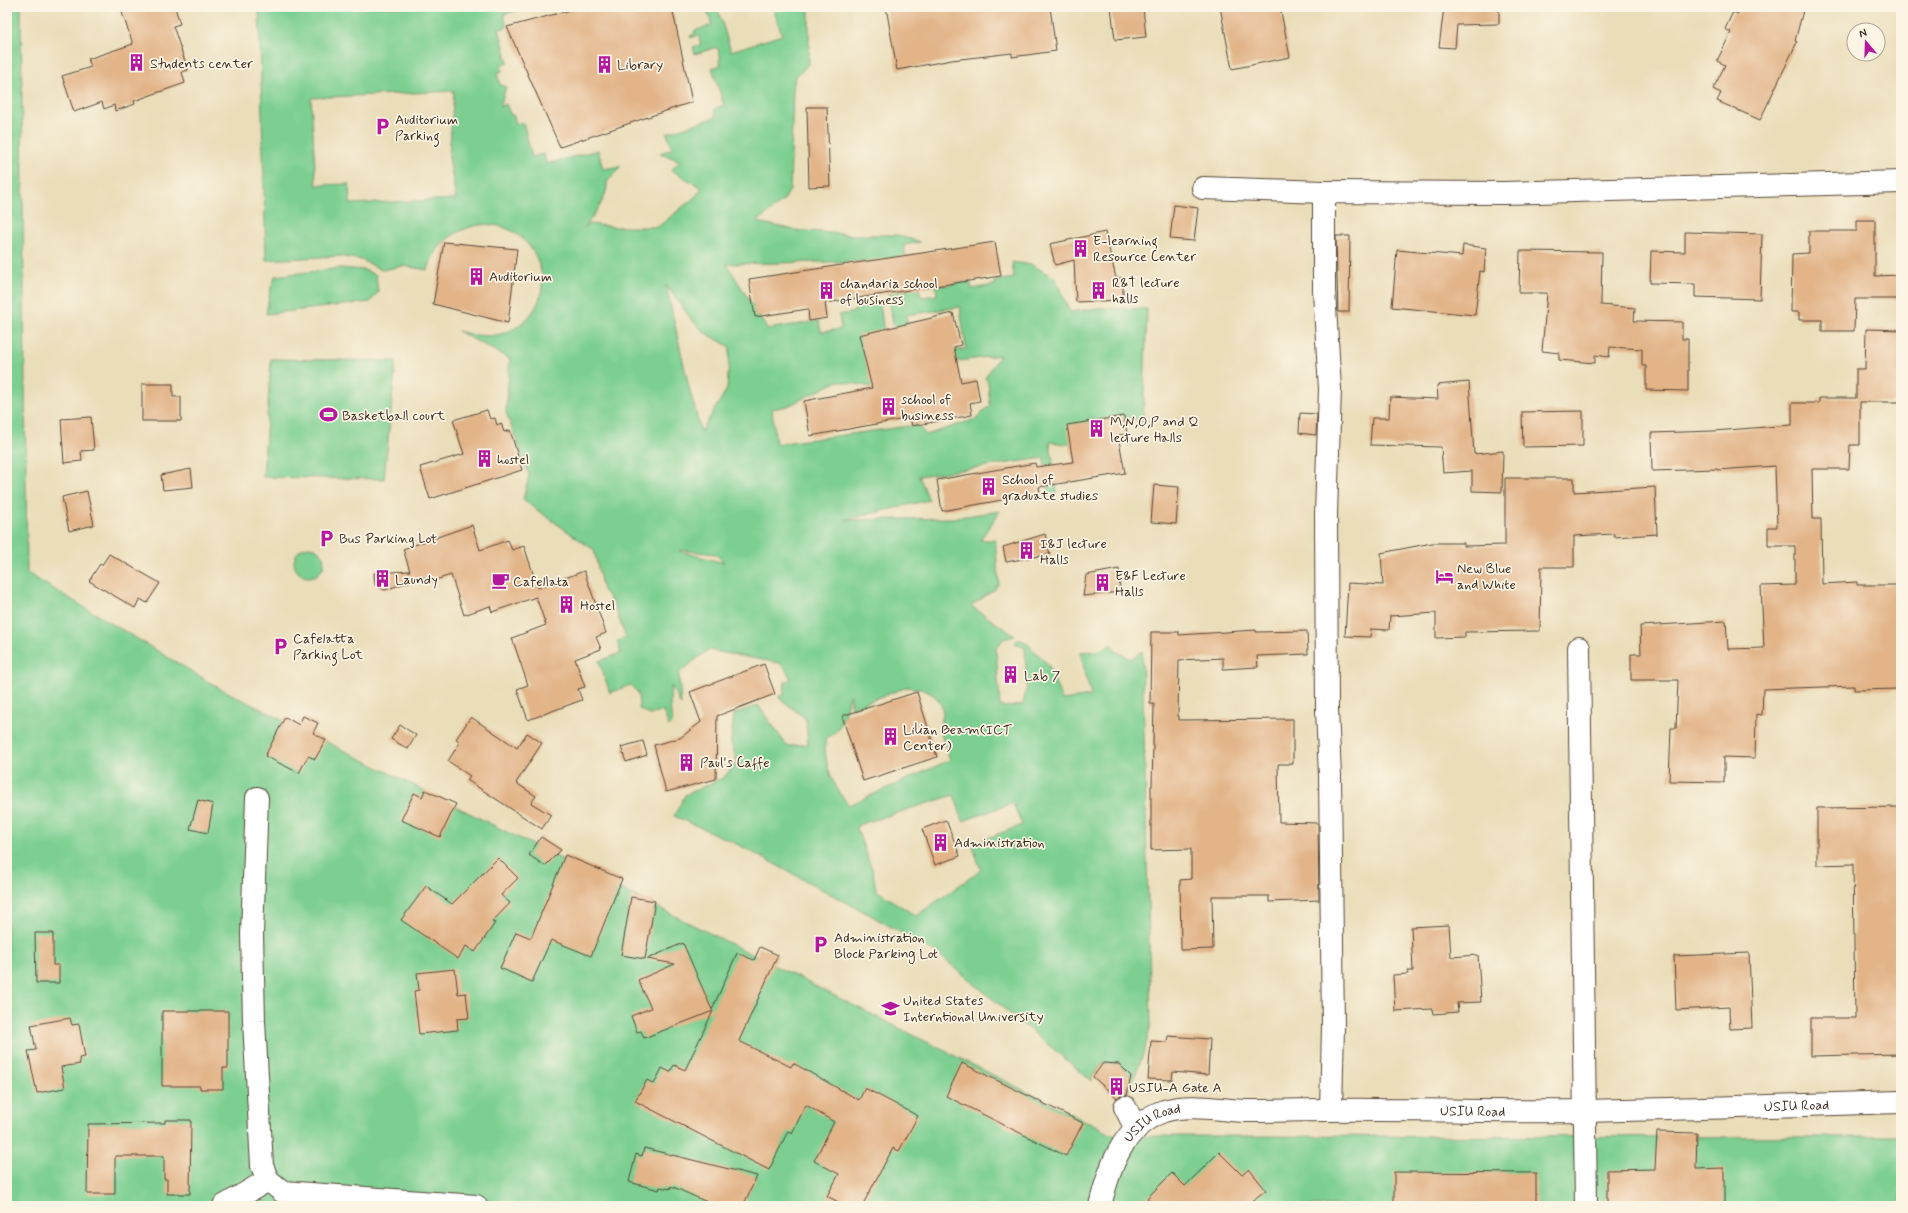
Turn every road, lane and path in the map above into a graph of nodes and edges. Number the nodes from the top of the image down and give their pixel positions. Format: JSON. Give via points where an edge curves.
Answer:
{"nodes":[{"id":1,"x":1901,"y":182,"type":"edge"},
{"id":2,"x":1203,"y":188,"type":"dead end"},
{"id":3,"x":1324,"y":192,"type":"junction"},
{"id":4,"x":1579,"y":648,"type":"dead end"},
{"id":5,"x":257,"y":798,"type":"dead end"},
{"id":6,"x":1901,"y":1102,"type":"edge"},
{"id":7,"x":1125,"y":1107,"type":"dead end"},
{"id":8,"x":1331,"y":1109,"type":"junction"},
{"id":9,"x":1585,"y":1111,"type":"junction"},
{"id":10,"x":1136,"y":1129,"type":"junction"},
{"id":11,"x":268,"y":1180,"type":"junction"},
{"id":12,"x":330,"y":1201,"type":"edge"},
{"id":13,"x":224,"y":1206,"type":"edge"},
{"id":14,"x":476,"y":1206,"type":"edge"},
{"id":15,"x":1100,"y":1206,"type":"edge"},
{"id":16,"x":1586,"y":1206,"type":"edge"}],
"edges":[{"from":1,"to":3,"type":"street","via":[[1503,193]]},
{"from":2,"to":3,"type":"street"},
{"from":3,"to":8,"type":"street","via":[[1324,291],[1330,389],[1326,536],[1333,1027]]},
{"from":4,"to":9,"type":"street"},
{"from":5,"to":11,"type":"street","via":[[252,934],[254,1021],[262,1166]]},
{"from":6,"to":9,"type":"street","name":"USIU Road"},
{"from":7,"to":10,"type":"street"},
{"from":8,"to":9,"type":"street","name":"USIU Road"},
{"from":8,"to":10,"type":"street","name":"USIU Road","via":[[1180,1108],[1152,1116]]},
{"from":9,"to":16,"type":"street"},
{"from":10,"to":15,"type":"street","name":"USIU Road","via":[[1116,1154]]},
{"from":11,"to":12,"type":"street","via":[[283,1192]]},
{"from":11,"to":13,"type":"street"},
{"from":12,"to":14,"type":"street"}]}
